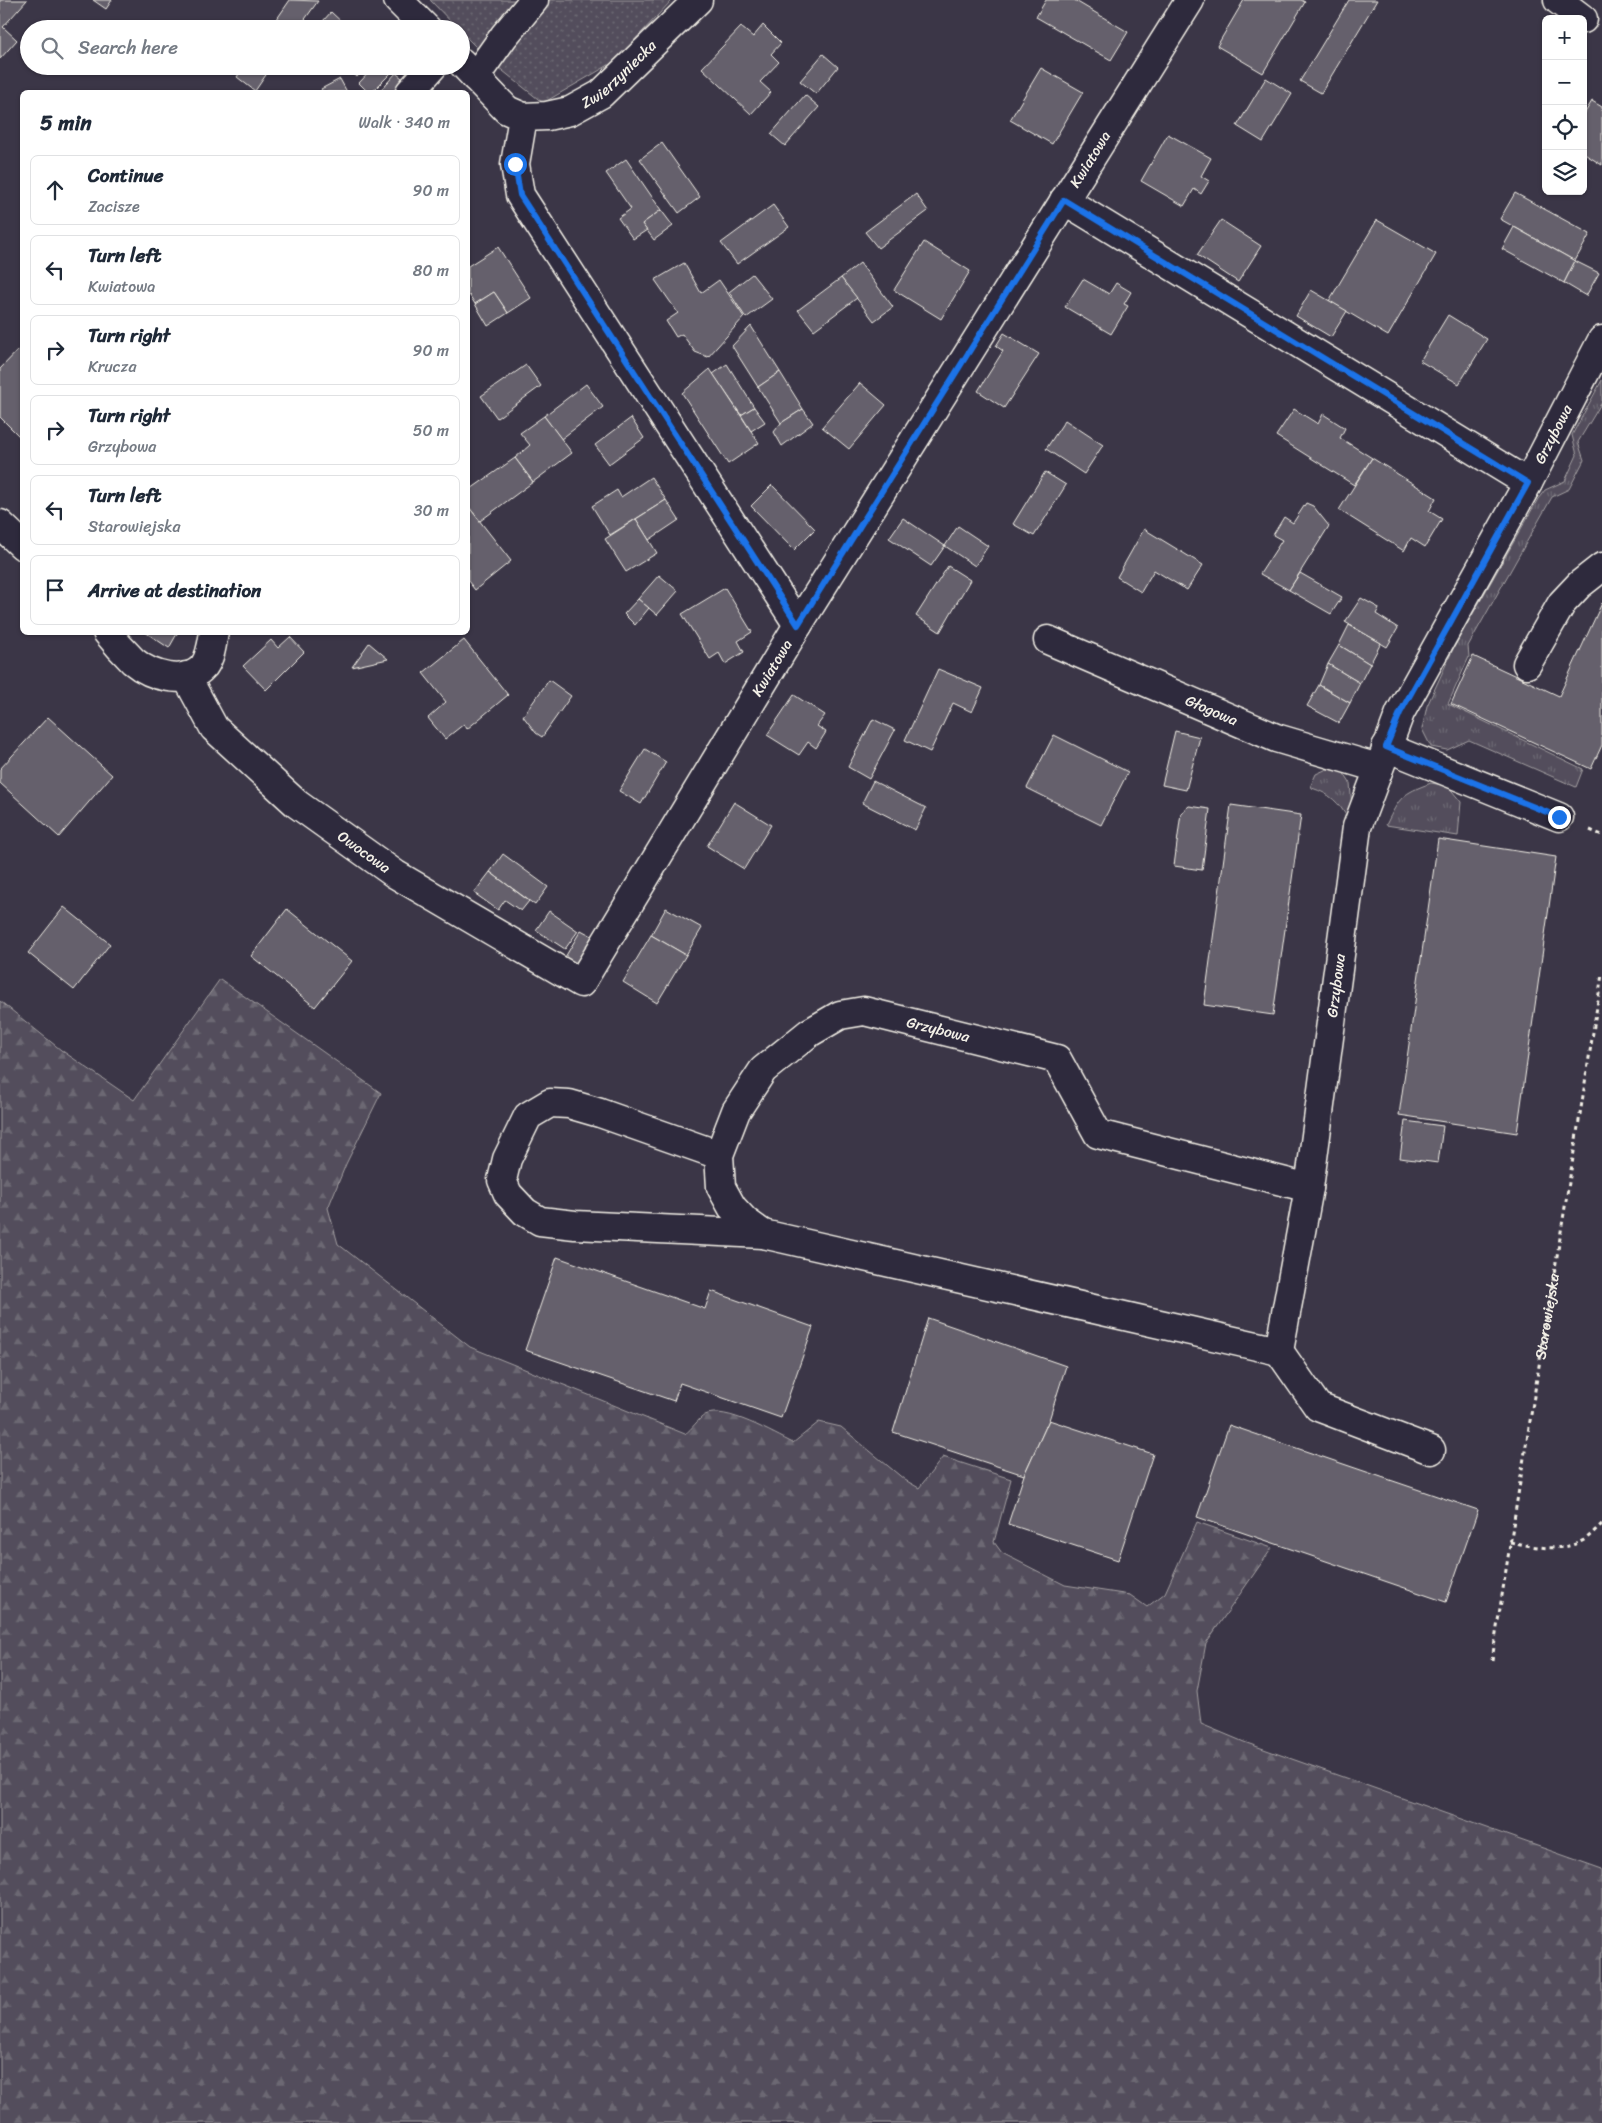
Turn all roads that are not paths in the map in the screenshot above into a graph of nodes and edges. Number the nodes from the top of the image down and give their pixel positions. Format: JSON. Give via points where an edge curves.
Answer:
{"nodes":[{"id":1,"x":399,"y":0,"type":"edge"},
{"id":2,"x":534,"y":0,"type":"edge"},
{"id":3,"x":698,"y":0,"type":"edge"},
{"id":4,"x":1190,"y":0,"type":"edge"},
{"id":5,"x":1558,"y":0,"type":"edge"},
{"id":6,"x":1578,"y":15,"type":"edge"},
{"id":7,"x":418,"y":20,"type":"edge"},
{"id":8,"x":1587,"y":22,"type":"edge"},
{"id":9,"x":1602,"y":33,"type":"edge"},
{"id":10,"x":470,"y":68,"type":"edge"},
{"id":11,"x":470,"y":72,"type":"edge"},
{"id":12,"x":425,"y":75,"type":"edge"},
{"id":13,"x":412,"y":90,"type":"edge"},
{"id":14,"x":523,"y":117,"type":"junction"},
{"id":15,"x":1064,"y":200,"type":"junction"},
{"id":16,"x":1602,"y":340,"type":"edge"},
{"id":17,"x":1528,"y":483,"type":"junction"},
{"id":18,"x":0,"y":524,"type":"edge"},
{"id":19,"x":20,"y":544,"type":"edge"},
{"id":20,"x":1602,"y":567,"type":"edge"},
{"id":21,"x":798,"y":625,"type":"junction"},
{"id":22,"x":110,"y":635,"type":"edge"},
{"id":23,"x":213,"y":635,"type":"edge"},
{"id":24,"x":1048,"y":640,"type":"dead end"},
{"id":25,"x":1527,"y":664,"type":"dead end"},
{"id":26,"x":186,"y":676,"type":"junction"},
{"id":27,"x":1382,"y":758,"type":"junction"},
{"id":28,"x":1559,"y":817,"type":"dead end"},
{"id":29,"x":581,"y":983,"type":"joint"},
{"id":30,"x":719,"y":1155,"type":"junction"},
{"id":31,"x":1309,"y":1188,"type":"junction"},
{"id":32,"x":763,"y":1234,"type":"junction"},
{"id":33,"x":1279,"y":1352,"type":"junction"},
{"id":34,"x":1431,"y":1450,"type":"dead end"}],
"edges":[{"from":1,"to":7,"type":"street"},
{"from":2,"to":10,"type":"street","via":[[504,36]]},
{"from":3,"to":14,"type":"street","name":"Zwierzyniecka","via":[[601,94],[570,111]]},
{"from":4,"to":15,"type":"street","name":"Kwiatowa"},
{"from":5,"to":6,"type":"street"},
{"from":8,"to":9,"type":"street"},
{"from":11,"to":14,"type":"street","via":[[507,110]]},
{"from":12,"to":13,"type":"street"},
{"from":14,"to":21,"type":"street","via":[[515,164],[520,195]]},
{"from":15,"to":17,"type":"street"},
{"from":15,"to":21,"type":"street","name":"Kwiatowa"},
{"from":16,"to":17,"type":"street","name":"Grzybowa"},
{"from":17,"to":27,"type":"street","name":"Grzybowa","via":[[1400,713]]},
{"from":18,"to":19,"type":"street"},
{"from":20,"to":25,"type":"street","via":[[1562,603]]},
{"from":21,"to":29,"type":"street","name":"Kwiatowa"},
{"from":22,"to":26,"type":"street","via":[[134,661],[152,673]]},
{"from":23,"to":26,"type":"street","via":[[207,661],[203,667]]},
{"from":24,"to":27,"type":"street","name":"Głogowa","via":[[1276,738]]},
{"from":26,"to":29,"type":"street","name":"Owocowa","via":[[214,728],[297,804],[395,874]]},
{"from":27,"to":28,"type":"street"},
{"from":27,"to":31,"type":"street","name":"Grzybowa","via":[[1357,826]]},
{"from":30,"to":31,"type":"street","name":"Grzybowa","via":[[736,1111],[764,1070],[809,1032],[840,1015],[864,1011],[1057,1058],[1098,1134]]},
{"from":30,"to":32,"type":"street","via":[[721,1187],[732,1207]]},
{"from":30,"to":32,"type":"street","via":[[569,1104],[550,1103],[528,1116],[507,1159],[502,1180],[508,1194],[525,1212],[540,1221]]},
{"from":31,"to":33,"type":"street"},
{"from":32,"to":33,"type":"street"},
{"from":33,"to":34,"type":"street","via":[[1318,1407]]}]}
